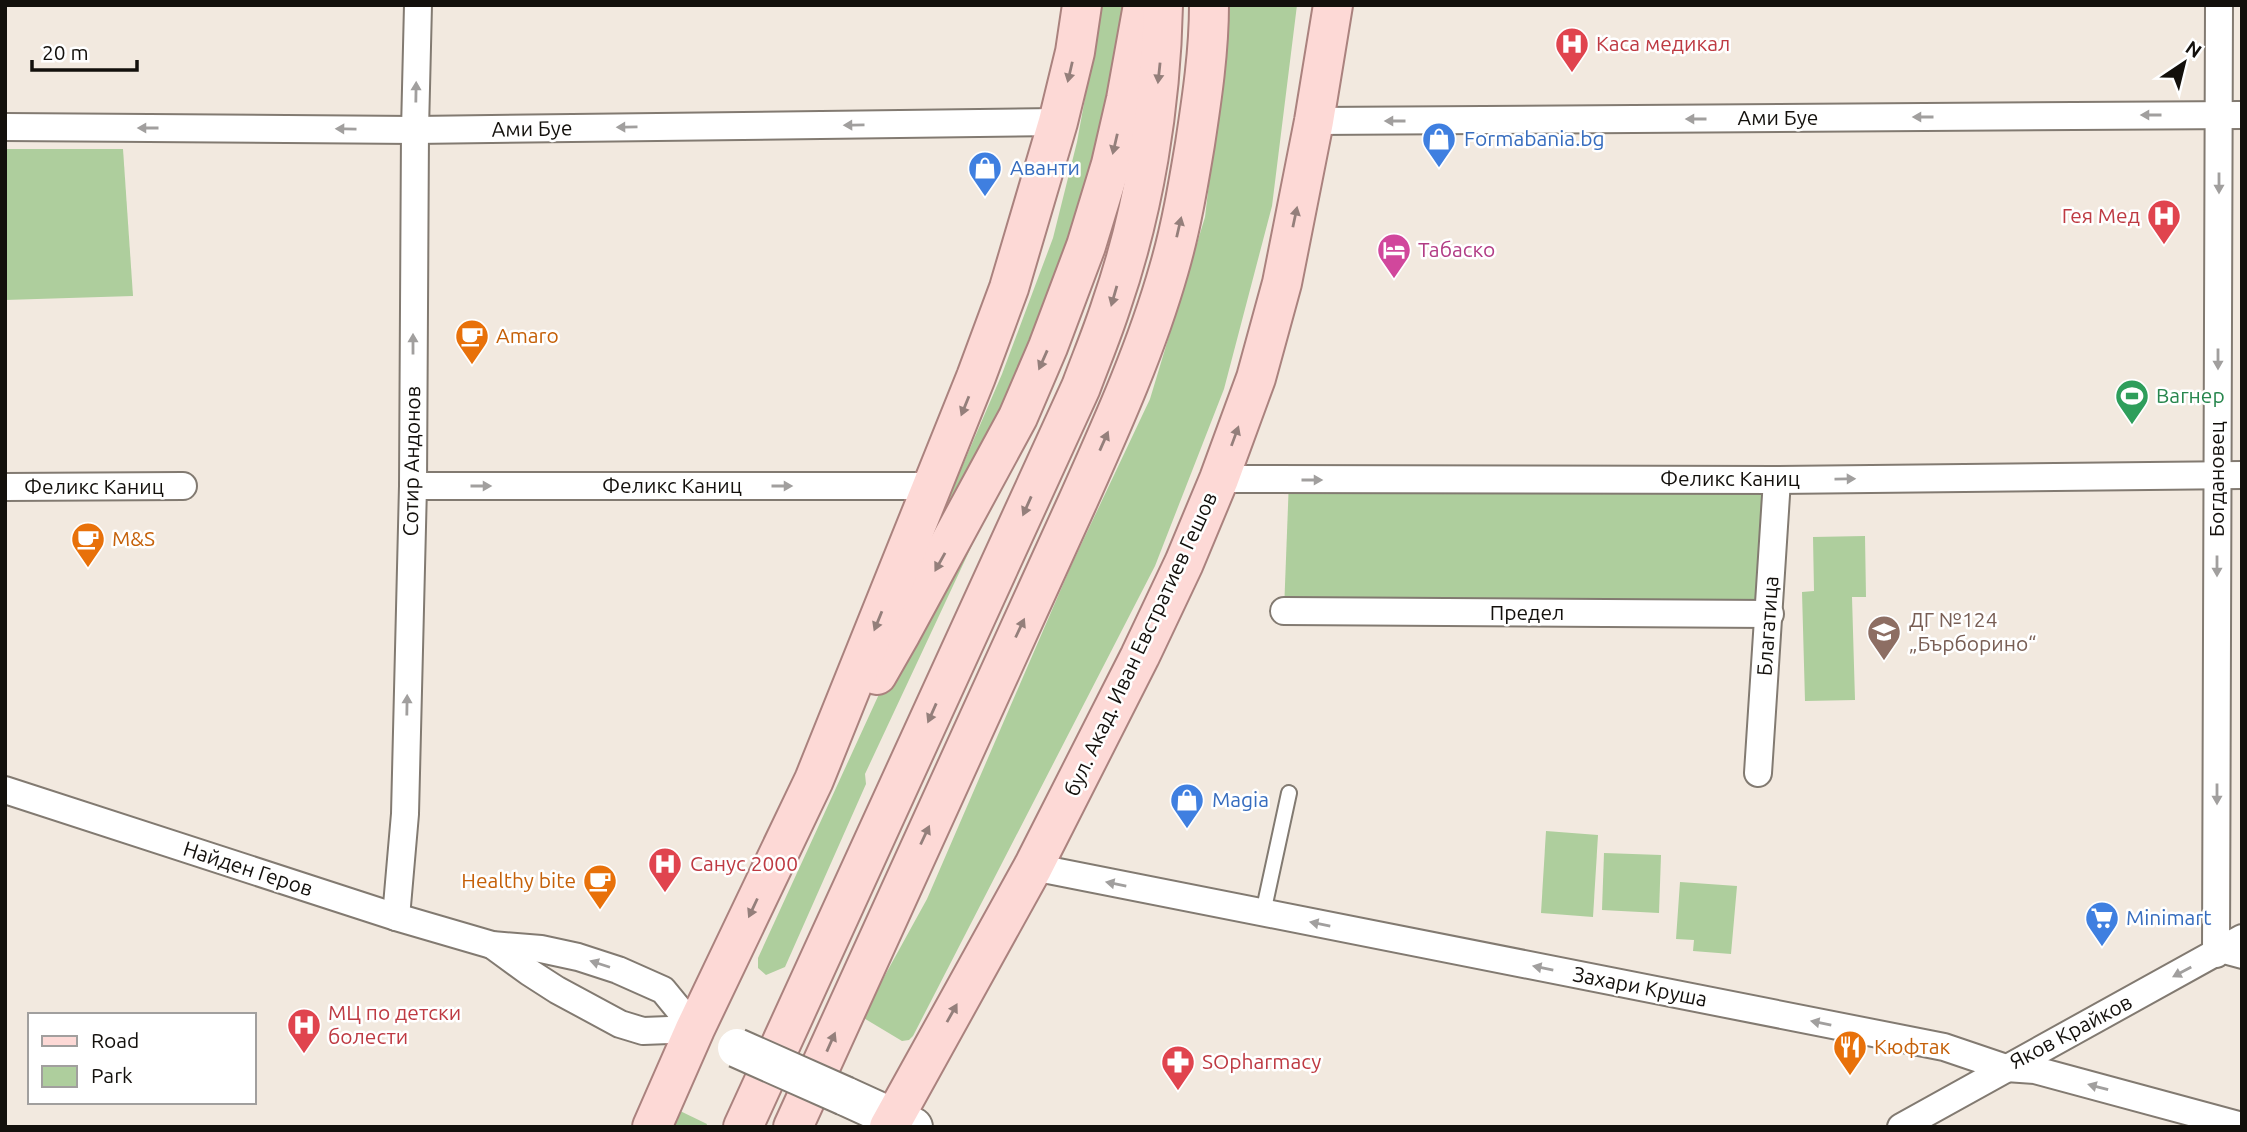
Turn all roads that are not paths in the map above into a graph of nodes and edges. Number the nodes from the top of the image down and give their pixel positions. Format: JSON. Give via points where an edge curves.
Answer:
{"nodes":[{"id":1,"x":418,"y":5,"type":"edge"},
{"id":2,"x":1082,"y":5,"type":"edge"},
{"id":3,"x":1143,"y":5,"type":"edge"},
{"id":4,"x":1163,"y":5,"type":"edge"},
{"id":5,"x":1209,"y":5,"type":"edge"},
{"id":6,"x":1333,"y":5,"type":"edge"},
{"id":7,"x":1354,"y":5,"type":"edge"},
{"id":8,"x":2219,"y":5,"type":"edge"},
{"id":9,"x":2230,"y":115,"type":"edge"},
{"id":10,"x":1314,"y":121,"type":"junction"},
{"id":11,"x":1058,"y":122,"type":"junction"},
{"id":12,"x":5,"y":127,"type":"edge"},
{"id":13,"x":415,"y":130,"type":"junction"},
{"id":14,"x":2230,"y":474,"type":"edge"},
{"id":15,"x":1219,"y":480,"type":"junction"},
{"id":16,"x":1777,"y":480,"type":"junction"},
{"id":17,"x":932,"y":485,"type":"junction"},
{"id":18,"x":183,"y":486,"type":"dead end"},
{"id":19,"x":413,"y":486,"type":"junction"},
{"id":20,"x":5,"y":487,"type":"edge"},
{"id":21,"x":1284,"y":611,"type":"dead end"},
{"id":22,"x":1770,"y":614,"type":"junction"},
{"id":23,"x":1758,"y":773,"type":"dead end"},
{"id":24,"x":814,"y":780,"type":"junction"},
{"id":25,"x":5,"y":790,"type":"edge"},
{"id":26,"x":1289,"y":793,"type":"dead end"},
{"id":27,"x":1033,"y":867,"type":"junction"},
{"id":28,"x":1264,"y":913,"type":"junction"},
{"id":29,"x":396,"y":917,"type":"junction"},
{"id":30,"x":2242,"y":939,"type":"edge"},
{"id":31,"x":492,"y":945,"type":"junction"},
{"id":32,"x":2216,"y":954,"type":"junction"},
{"id":33,"x":2242,"y":961,"type":"edge"},
{"id":34,"x":695,"y":1029,"type":"junction"},
{"id":35,"x":2006,"y":1068,"type":"junction"},
{"id":36,"x":898,"y":1124,"type":"edge"},
{"id":37,"x":2242,"y":1126,"type":"edge"},
{"id":38,"x":652,"y":1127,"type":"edge"},
{"id":39,"x":743,"y":1127,"type":"edge"},
{"id":40,"x":793,"y":1127,"type":"edge"},
{"id":41,"x":1901,"y":1127,"type":"edge"}],
"edges":[{"from":13,"to":1,"type":"street","name":"Сотир Андонов","one_way":true},
{"from":2,"to":11,"type":"main road","one_way":true},
{"from":3,"to":24,"type":"main road","one_way":true,"via":[[1111,164],[1048,347],[980,490]]},
{"from":4,"to":39,"type":"main road","one_way":true,"via":[[1144,178],[1112,306],[1076,398]]},
{"from":40,"to":5,"type":"main road","one_way":true,"via":[[1077,503],[1144,341],[1169,270],[1188,190],[1202,101]]},
{"from":6,"to":10,"type":"main road","name":"бул. Акад. Иван Евстратиев Гешов"},
{"from":7,"to":10,"type":"main road"},
{"from":8,"to":9,"type":"street","name":"Богдановец"},
{"from":9,"to":10,"type":"street","name":"Ами Буе","one_way":true},
{"from":9,"to":14,"type":"street","name":"Богдановец","one_way":true},
{"from":15,"to":10,"type":"main road","name":"бул. Акад. Иван Евстратиев Гешов","one_way":true,"via":[[1256,378],[1278,295]]},
{"from":11,"to":13,"type":"street","name":"Ами Буе","one_way":true},
{"from":11,"to":17,"type":"main road","one_way":true,"via":[[1009,288]]},
{"from":13,"to":12,"type":"street","name":"Ами Буе","one_way":true},
{"from":19,"to":13,"type":"street","name":"Сотир Андонов","one_way":true},
{"from":16,"to":14,"type":"street","name":"Феликс Каниц","one_way":true},
{"from":14,"to":32,"type":"street","name":"Богдановец","one_way":true},
{"from":15,"to":16,"type":"street","name":"Феликс Каниц","one_way":true},
{"from":15,"to":27,"type":"main road","name":"бул. Акад. Иван Евстратиев Гешов","via":[[1140,656]]},
{"from":16,"to":22,"type":"street","name":"Благатица"},
{"from":19,"to":17,"type":"street","name":"Феликс Каниц","one_way":true},
{"from":17,"to":24,"type":"main road","one_way":true},
{"from":18,"to":20,"type":"street","name":"Феликс Каниц"},
{"from":29,"to":19,"type":"street","name":"Сотир Андонов","one_way":true,"via":[[405,814]]},
{"from":21,"to":22,"type":"street","name":"Предел"},
{"from":22,"to":23,"type":"street","name":"Благатица"},
{"from":24,"to":34,"type":"main road","one_way":true},
{"from":25,"to":29,"type":"street","name":"Найден Геров"},
{"from":26,"to":28,"type":"lane"},
{"from":28,"to":27,"type":"street","name":"Захари Круша","one_way":true},
{"from":36,"to":27,"type":"main road","name":"бул. Акад. Иван Евстратиев Гешов","one_way":true},
{"from":35,"to":28,"type":"street","name":"Захари Круша","one_way":true,"via":[[1944,1047]]},
{"from":29,"to":31,"type":"street","name":"Найден Геров"},
{"from":30,"to":32,"type":"street","name":"Яков Крайков"},
{"from":31,"to":34,"type":"street","name":"Найден Геров","via":[[557,990],[620,1024],[643,1031]]},
{"from":34,"to":31,"type":"street","name":"Найден Геров","one_way":true,"via":[[663,990],[618,970],[541,948]]},
{"from":32,"to":33,"type":"lane"},
{"from":32,"to":35,"type":"street","name":"Яков Крайков","one_way":true},
{"from":34,"to":36,"type":"main road","bridge":true},
{"from":34,"to":38,"type":"main road"},
{"from":37,"to":35,"type":"street","name":"Захари Круша","one_way":true,"via":[[2035,1070]]},
{"from":35,"to":41,"type":"street","name":"Яков Крайков"}]}
